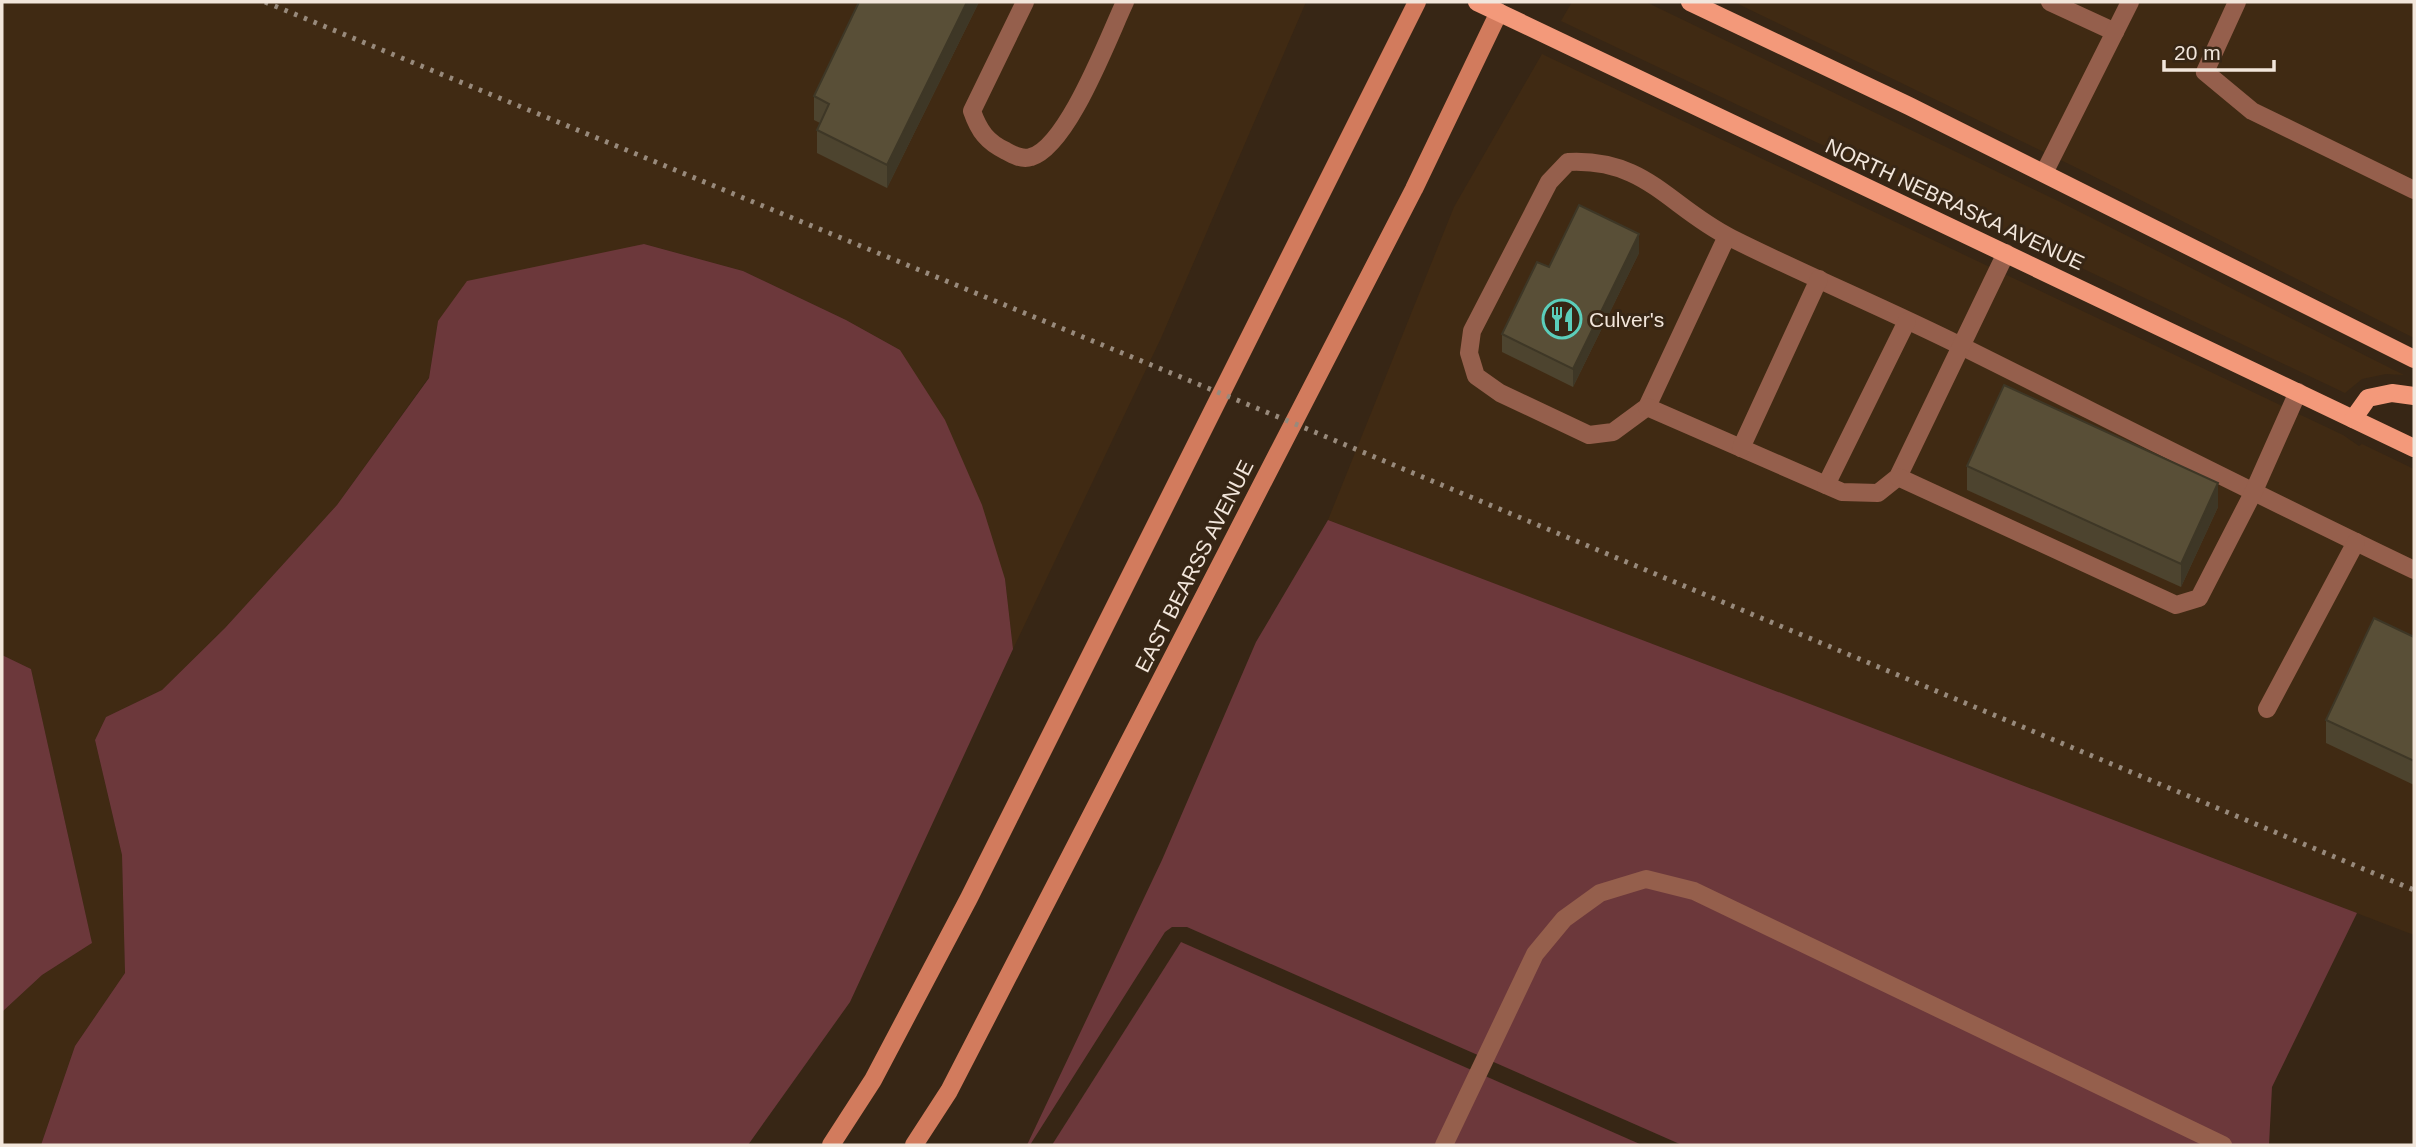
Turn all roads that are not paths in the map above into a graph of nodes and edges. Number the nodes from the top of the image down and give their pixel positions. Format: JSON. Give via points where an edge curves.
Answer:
{"nodes":[{"id":1,"x":1026,"y":2,"type":"edge"},
{"id":2,"x":1125,"y":2,"type":"edge"},
{"id":3,"x":1417,"y":2,"type":"edge"},
{"id":4,"x":1477,"y":2,"type":"edge"},
{"id":5,"x":1690,"y":2,"type":"edge"},
{"id":6,"x":2050,"y":2,"type":"edge"},
{"id":7,"x":2130,"y":2,"type":"edge"},
{"id":8,"x":2237,"y":2,"type":"edge"},
{"id":9,"x":1502,"y":7,"type":"edge"},
{"id":10,"x":2115,"y":32,"type":"junction"},
{"id":11,"x":2044,"y":173,"type":"junction"},
{"id":12,"x":2414,"y":190,"type":"edge"},
{"id":13,"x":1727,"y":236,"type":"junction"},
{"id":14,"x":2006,"y":253,"type":"junction"},
{"id":15,"x":1819,"y":279,"type":"junction"},
{"id":16,"x":1908,"y":321,"type":"junction"},
{"id":17,"x":1962,"y":346,"type":"junction"},
{"id":18,"x":2414,"y":359,"type":"edge"},
{"id":19,"x":2298,"y":392,"type":"junction"},
{"id":20,"x":2414,"y":396,"type":"edge"},
{"id":21,"x":1647,"y":407,"type":"junction"},
{"id":22,"x":2353,"y":419,"type":"junction"},
{"id":23,"x":2414,"y":447,"type":"edge"},
{"id":24,"x":1741,"y":448,"type":"junction"},
{"id":25,"x":1898,"y":477,"type":"junction"},
{"id":26,"x":1826,"y":485,"type":"junction"},
{"id":27,"x":2253,"y":493,"type":"junction"},
{"id":28,"x":2356,"y":542,"type":"junction"},
{"id":29,"x":2414,"y":570,"type":"edge"},
{"id":30,"x":2267,"y":709,"type":"dead end"},
{"id":31,"x":834,"y":1144,"type":"edge"},
{"id":32,"x":914,"y":1145,"type":"edge"},
{"id":33,"x":1444,"y":1145,"type":"edge"},
{"id":34,"x":2223,"y":1145,"type":"edge"}],
"edges":[{"from":1,"to":2,"type":"lane","via":[[972,111],[990,143],[1030,158],[1065,128]]},
{"from":3,"to":31,"type":"main road","via":[[969,898]]},
{"from":4,"to":9,"type":"main road","name":"NORTH NEBRASKA AVENUE"},
{"from":5,"to":11,"type":"main road"},
{"from":6,"to":10,"type":"lane"},
{"from":7,"to":10,"type":"lane"},
{"from":8,"to":12,"type":"lane","via":[[2205,72],[2252,111]]},
{"from":9,"to":14,"type":"main road","name":"NORTH NEBRASKA AVENUE"},
{"from":9,"to":32,"type":"main road","name":"EAST BEARSS AVENUE","via":[[1408,201],[955,1079]]},
{"from":10,"to":11,"type":"lane"},
{"from":11,"to":18,"type":"main road"},
{"from":13,"to":15,"type":"lane"},
{"from":13,"to":21,"type":"lane"},
{"from":13,"to":21,"type":"lane","via":[[1618,165],[1567,162],[1549,182],[1472,331],[1469,353],[1476,376],[1500,393],[1589,435],[1613,432]]},
{"from":14,"to":17,"type":"lane"},
{"from":14,"to":19,"type":"main road","name":"NORTH NEBRASKA AVENUE"},
{"from":15,"to":16,"type":"lane"},
{"from":15,"to":24,"type":"lane"},
{"from":16,"to":17,"type":"lane"},
{"from":16,"to":26,"type":"lane"},
{"from":17,"to":25,"type":"lane"},
{"from":17,"to":27,"type":"lane"},
{"from":19,"to":22,"type":"main road","name":"NORTH NEBRASKA AVENUE"},
{"from":19,"to":27,"type":"lane"},
{"from":20,"to":22,"type":"main road","via":[[2392,393],[2368,398]]},
{"from":21,"to":24,"type":"lane"},
{"from":22,"to":23,"type":"main road","name":"NORTH NEBRASKA AVENUE"},
{"from":24,"to":26,"type":"lane"},
{"from":25,"to":26,"type":"lane","via":[[1878,494],[1842,492]]},
{"from":25,"to":27,"type":"lane","via":[[2176,605],[2199,598]]},
{"from":27,"to":28,"type":"lane"},
{"from":28,"to":29,"type":"lane"},
{"from":28,"to":30,"type":"lane"},
{"from":33,"to":34,"type":"lane","via":[[1535,954],[1564,919],[1601,893],[1646,879],[1694,891]]}]}
